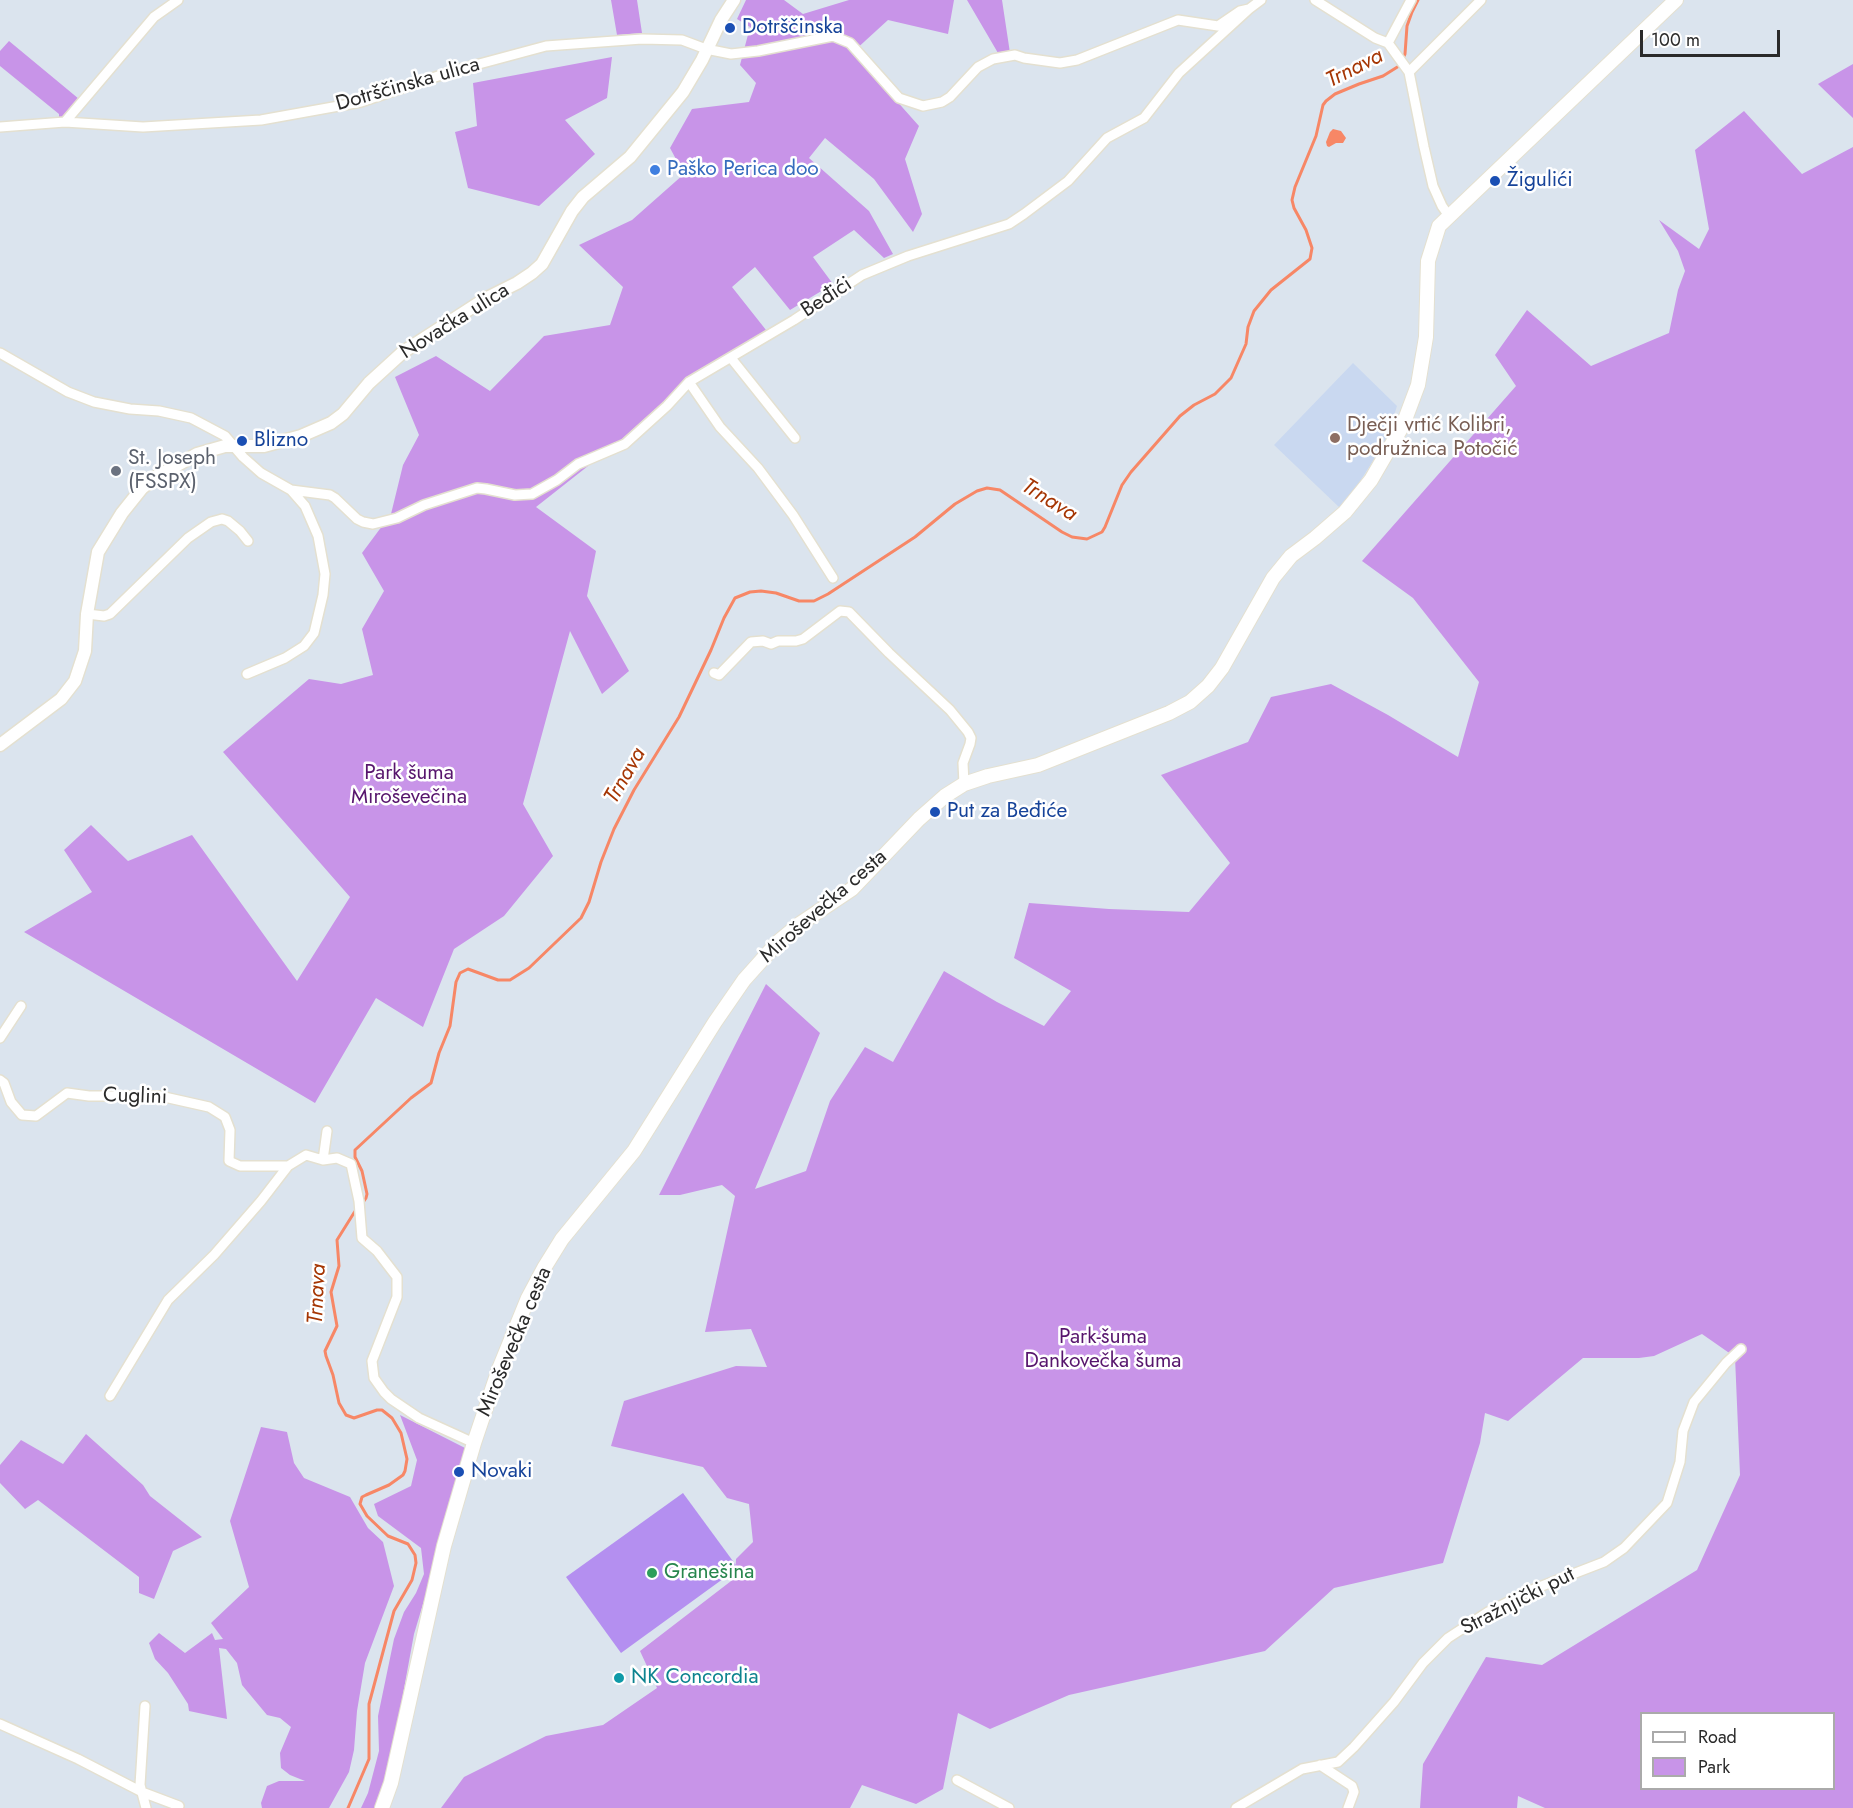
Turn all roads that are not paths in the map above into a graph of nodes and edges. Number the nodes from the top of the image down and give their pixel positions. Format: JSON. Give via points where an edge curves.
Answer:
{"nodes":[{"id":1,"x":178,"y":0,"type":"edge"},
{"id":2,"x":734,"y":0,"type":"edge"},
{"id":3,"x":1261,"y":0,"type":"edge"},
{"id":4,"x":1315,"y":0,"type":"edge"},
{"id":5,"x":1412,"y":0,"type":"edge"},
{"id":6,"x":1481,"y":0,"type":"edge"},
{"id":7,"x":1676,"y":0,"type":"edge"},
{"id":8,"x":1249,"y":9,"type":"junction"},
{"id":9,"x":1388,"y":43,"type":"junction"},
{"id":10,"x":706,"y":49,"type":"junction"},
{"id":11,"x":1408,"y":70,"type":"junction"},
{"id":12,"x":66,"y":122,"type":"junction"},
{"id":13,"x":0,"y":127,"type":"edge"},
{"id":14,"x":1449,"y":216,"type":"junction"},
{"id":15,"x":0,"y":353,"type":"edge"},
{"id":16,"x":730,"y":358,"type":"junction"},
{"id":17,"x":689,"y":382,"type":"junction"},
{"id":18,"x":795,"y":438,"type":"dead end"},
{"id":19,"x":233,"y":446,"type":"junction"},
{"id":20,"x":291,"y":489,"type":"junction"},
{"id":21,"x":248,"y":541,"type":"dead end"},
{"id":22,"x":833,"y":578,"type":"dead end"},
{"id":23,"x":87,"y":614,"type":"junction"},
{"id":24,"x":714,"y":673,"type":"dead end"},
{"id":25,"x":247,"y":674,"type":"dead end"},
{"id":26,"x":0,"y":745,"type":"edge"},
{"id":27,"x":964,"y":784,"type":"junction"},
{"id":28,"x":21,"y":1006,"type":"dead end"},
{"id":29,"x":0,"y":1038,"type":"edge"},
{"id":30,"x":0,"y":1080,"type":"edge"},
{"id":31,"x":327,"y":1131,"type":"dead end"},
{"id":32,"x":323,"y":1160,"type":"junction"},
{"id":33,"x":288,"y":1166,"type":"junction"},
{"id":34,"x":1741,"y":1350,"type":"dead end"},
{"id":35,"x":110,"y":1396,"type":"dead end"},
{"id":36,"x":474,"y":1443,"type":"junction"},
{"id":37,"x":145,"y":1706,"type":"dead end"},
{"id":38,"x":0,"y":1724,"type":"edge"},
{"id":39,"x":1320,"y":1766,"type":"junction"},
{"id":40,"x":957,"y":1780,"type":"dead end"},
{"id":41,"x":142,"y":1792,"type":"junction"},
{"id":42,"x":179,"y":1806,"type":"dead end"},
{"id":43,"x":146,"y":1808,"type":"edge"},
{"id":44,"x":382,"y":1808,"type":"edge"},
{"id":45,"x":1009,"y":1808,"type":"edge"},
{"id":46,"x":1236,"y":1808,"type":"edge"},
{"id":47,"x":1347,"y":1808,"type":"edge"}],
"edges":[{"from":1,"to":12,"type":"street","via":[[154,17]]},
{"from":2,"to":10,"type":"street","name":"Novačka ulica"},
{"from":3,"to":8,"type":"street"},
{"from":4,"to":9,"type":"street"},
{"from":5,"to":9,"type":"street"},
{"from":6,"to":11,"type":"street"},
{"from":7,"to":14,"type":"main road","name":"Miroševečka cesta"},
{"from":8,"to":10,"type":"street","name":"Dotrščinska ulica","via":[[1218,26],[1178,20],[1077,60],[1060,63],[1015,55],[993,59],[978,68],[950,97],[923,106],[899,98],[850,43],[833,36],[731,54]]},
{"from":8,"to":16,"type":"street","name":"Beđići","via":[[1179,73],[1144,117],[1107,138],[1068,181],[1024,214],[1009,224],[862,275]]},
{"from":9,"to":11,"type":"street"},
{"from":10,"to":12,"type":"street","name":"Dotrščinska ulica","via":[[682,40],[642,39],[546,46],[453,71],[361,102],[261,120],[143,127]]},
{"from":10,"to":19,"type":"street","name":"Novačka ulica","via":[[683,92],[630,157],[587,192],[538,268],[412,345],[380,372],[332,423],[264,446]]},
{"from":11,"to":14,"type":"street","via":[[1433,186]]},
{"from":12,"to":13,"type":"street","name":"Dotrščinska ulica"},
{"from":14,"to":27,"type":"main road","name":"Miroševečka cesta","via":[[1439,226],[1428,261],[1425,345],[1418,385],[1403,425],[1371,480],[1346,512],[1291,556],[1273,578],[1208,686],[1169,713],[1094,744],[1038,765]]},
{"from":15,"to":19,"type":"street","via":[[68,392],[103,404],[191,418],[225,436]]},
{"from":16,"to":17,"type":"street","name":"Beđići"},
{"from":16,"to":18,"type":"street"},
{"from":17,"to":20,"type":"street","name":"Beđići","via":[[625,444],[578,464],[532,494],[477,488],[373,524],[357,519],[330,495]]},
{"from":17,"to":22,"type":"street","via":[[720,427],[758,468],[793,515]]},
{"from":19,"to":20,"type":"street","via":[[261,473]]},
{"from":19,"to":23,"type":"street","name":"Novačka ulica","via":[[196,454],[156,477],[133,498],[98,552]]},
{"from":20,"to":25,"type":"street","via":[[305,506],[318,536],[325,574],[314,633],[304,646],[285,658]]},
{"from":21,"to":23,"type":"street","via":[[228,521],[211,522],[188,538],[110,614]]},
{"from":23,"to":26,"type":"street","name":"Novačka ulica","via":[[85,651],[75,681],[61,699]]},
{"from":24,"to":27,"type":"street","via":[[719,675],[751,642],[771,644],[803,639],[840,611],[849,612],[969,732],[970,744],[963,763]]},
{"from":27,"to":36,"type":"main road","name":"Miroševečka cesta","via":[[919,819],[852,889],[777,942],[744,980],[634,1151],[569,1229],[544,1268],[499,1369]]},
{"from":28,"to":29,"type":"street"},
{"from":30,"to":33,"type":"street","name":"Cuglini","via":[[22,1115],[36,1116],[67,1093],[160,1095],[209,1107],[225,1117],[230,1130],[229,1161],[240,1166]]},
{"from":31,"to":32,"type":"street"},
{"from":32,"to":33,"type":"street","name":"Cuglini","via":[[306,1155]]},
{"from":32,"to":36,"type":"street","name":"Cuglini","via":[[337,1158],[351,1164],[362,1238],[397,1277],[397,1297],[372,1361],[374,1378],[391,1399],[419,1418]]},
{"from":33,"to":35,"type":"street","via":[[214,1255],[168,1300]]},
{"from":34,"to":39,"type":"street","name":"Stražnjički put","via":[[1694,1402],[1683,1431],[1680,1462],[1667,1503],[1624,1548],[1604,1562],[1533,1589],[1488,1612],[1448,1638],[1354,1747],[1338,1762]]},
{"from":36,"to":44,"type":"main road","name":"Miroševečka cesta","via":[[444,1546],[391,1783]]},
{"from":37,"to":41,"type":"street"},
{"from":38,"to":41,"type":"street"},
{"from":39,"to":46,"type":"street","name":"Stražnjički put","via":[[1302,1769]]},
{"from":39,"to":47,"type":"street","via":[[1352,1786],[1354,1792]]},
{"from":40,"to":45,"type":"street"},
{"from":41,"to":42,"type":"street"},
{"from":41,"to":43,"type":"street"}]}
